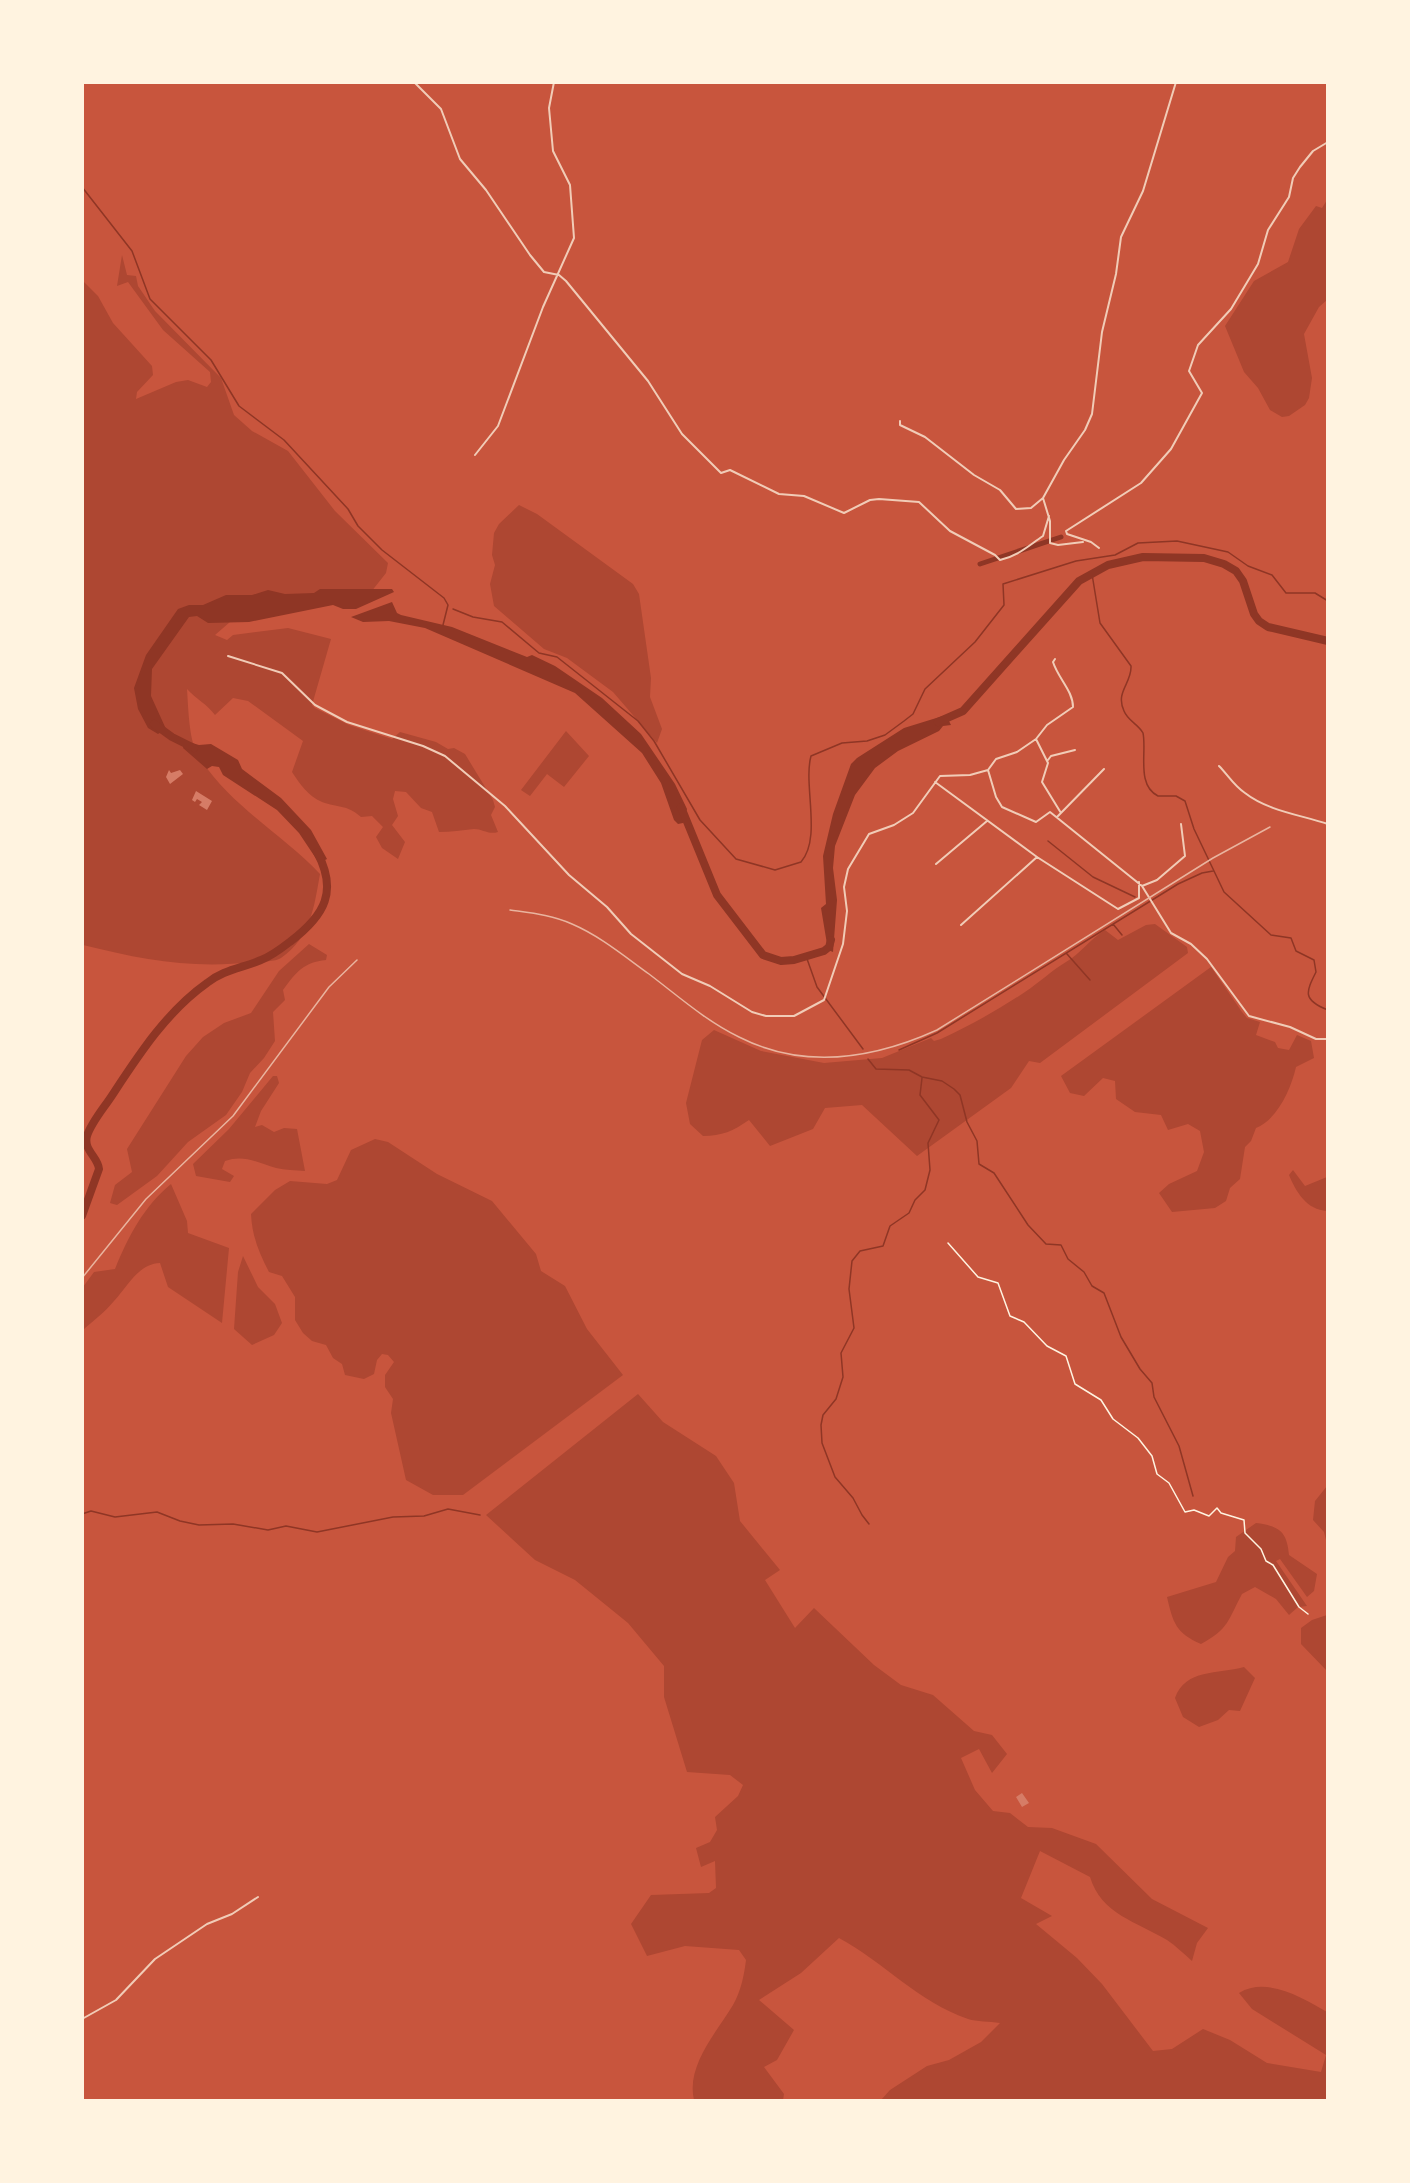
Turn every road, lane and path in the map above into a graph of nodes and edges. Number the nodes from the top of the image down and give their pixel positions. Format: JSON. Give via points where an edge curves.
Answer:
{"nodes":[{"id":1,"x":414,"y":82,"type":"edge"},
{"id":2,"x":554,"y":82,"type":"edge"},
{"id":3,"x":1176,"y":82,"type":"edge"},
{"id":4,"x":1328,"y":142,"type":"edge"},
{"id":5,"x":559,"y":275,"type":"junction"},
{"id":6,"x":900,"y":421,"type":"dead end"},
{"id":7,"x":475,"y":455,"type":"dead end"},
{"id":8,"x":1043,"y":498,"type":"junction"},
{"id":9,"x":1049,"y":516,"type":"junction"},
{"id":10,"x":1086,"y":541,"type":"junction"},
{"id":11,"x":1099,"y":548,"type":"dead end"},
{"id":12,"x":228,"y":656,"type":"dead end"},
{"id":13,"x":1055,"y":659,"type":"dead end"},
{"id":14,"x":1036,"y":739,"type":"junction"},
{"id":15,"x":1075,"y":750,"type":"dead end"},
{"id":16,"x":1047,"y":760,"type":"junction"},
{"id":17,"x":1220,"y":766,"type":"dead end"},
{"id":18,"x":1104,"y":769,"type":"dead end"},
{"id":19,"x":988,"y":770,"type":"junction"},
{"id":20,"x":935,"y":781,"type":"junction"},
{"id":21,"x":1061,"y":813,"type":"junction"},
{"id":22,"x":1057,"y":817,"type":"junction"},
{"id":23,"x":987,"y":821,"type":"junction"},
{"id":24,"x":1181,"y":824,"type":"dead end"},
{"id":25,"x":1328,"y":824,"type":"edge"},
{"id":26,"x":1037,"y":857,"type":"junction"},
{"id":27,"x":936,"y":864,"type":"dead end"},
{"id":28,"x":1139,"y":882,"type":"junction"},
{"id":29,"x":1142,"y":886,"type":"junction"},
{"id":30,"x":961,"y":925,"type":"dead end"},
{"id":31,"x":1328,"y":1040,"type":"edge"},
{"id":32,"x":948,"y":1243,"type":"dead end"},
{"id":33,"x":1308,"y":1614,"type":"dead end"},
{"id":34,"x":258,"y":1897,"type":"dead end"},
{"id":35,"x":82,"y":2019,"type":"edge"}],
"edges":[{"from":1,"to":5,"type":"street","via":[[441,109],[460,159],[530,255],[544,272]]},
{"from":2,"to":5,"type":"street","via":[[549,108],[553,151],[570,185],[574,227],[571,249]]},
{"from":3,"to":8,"type":"street","via":[[1143,191],[1121,237],[1102,332],[1092,414]]},
{"from":4,"to":10,"type":"street","via":[[1313,151],[1300,167],[1289,197],[1268,230],[1258,264],[1231,309],[1198,345],[1189,371],[1202,393],[1180,434],[1141,483],[1066,531]]},
{"from":5,"to":7,"type":"street","via":[[498,426]]},
{"from":5,"to":9,"type":"street","via":[[648,381],[682,434],[721,473],[730,470],[779,494],[804,496],[844,513],[870,500],[919,502],[950,531],[1000,560],[1020,554],[1043,536]]},
{"from":6,"to":8,"type":"street","via":[[900,425],[925,437],[1000,490],[1016,509],[1031,508]]},
{"from":8,"to":9,"type":"street"},
{"from":9,"to":10,"type":"street","via":[[1050,543]]},
{"from":10,"to":11,"type":"street"},
{"from":12,"to":20,"type":"street","via":[[282,672],[315,705],[347,722],[445,756],[505,806],[574,880],[652,952],[738,1006],[766,1016],[794,1016],[827,996],[846,923],[844,887],[848,869],[869,834],[913,813]]},
{"from":13,"to":14,"type":"street","via":[[1055,670],[1073,707],[1047,725]]},
{"from":14,"to":16,"type":"street"},
{"from":14,"to":19,"type":"street","via":[[1017,752],[996,759]]},
{"from":15,"to":16,"type":"street"},
{"from":16,"to":21,"type":"street","via":[[1049,767],[1042,782]]},
{"from":17,"to":25,"type":"street","via":[[1232,782],[1253,798]]},
{"from":18,"to":21,"type":"street"},
{"from":19,"to":20,"type":"street","via":[[970,776],[943,775]]},
{"from":19,"to":22,"type":"street","via":[[996,797],[1006,810],[1036,822],[1050,812]]},
{"from":20,"to":23,"type":"street"},
{"from":21,"to":22,"type":"street"},
{"from":22,"to":28,"type":"street"},
{"from":23,"to":26,"type":"street"},
{"from":23,"to":27,"type":"street"},
{"from":24,"to":29,"type":"street","via":[[1185,856],[1160,879]]},
{"from":26,"to":28,"type":"street","via":[[1118,909],[1139,898]]},
{"from":26,"to":30,"type":"street"},
{"from":28,"to":29,"type":"street"},
{"from":29,"to":31,"type":"street","via":[[1171,933],[1207,959],[1249,1016]]},
{"from":32,"to":33,"type":"path","via":[[978,1277],[998,1283],[1010,1316],[1024,1322],[1047,1346],[1066,1356],[1075,1384],[1101,1400],[1113,1419],[1138,1438],[1152,1456],[1157,1474],[1169,1483],[1185,1512],[1194,1510],[1209,1516],[1217,1508],[1244,1520],[1245,1533]]},
{"from":34,"to":35,"type":"street","via":[[207,1924],[155,1959],[116,2000]]}]}
